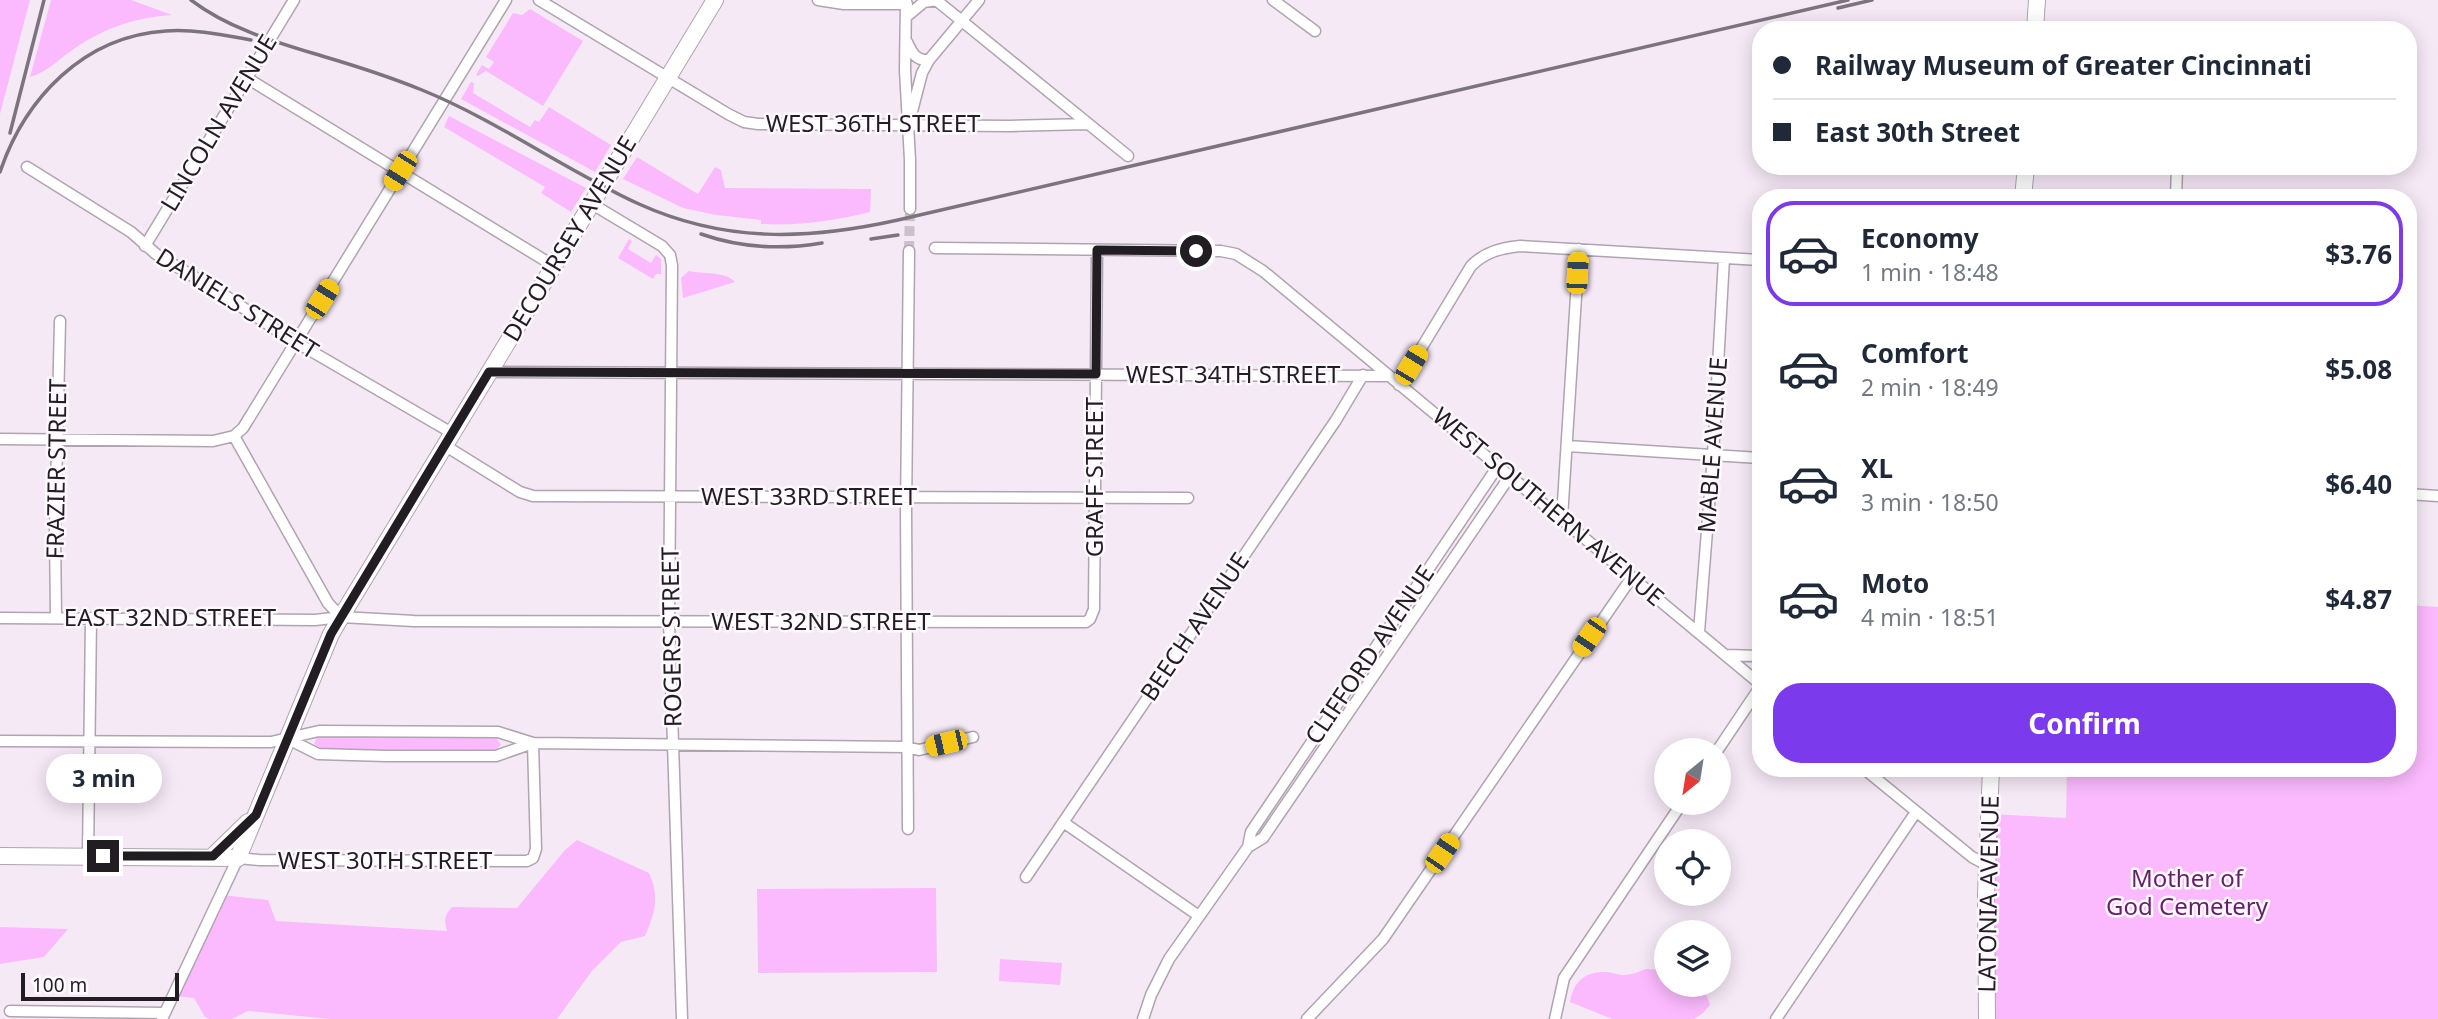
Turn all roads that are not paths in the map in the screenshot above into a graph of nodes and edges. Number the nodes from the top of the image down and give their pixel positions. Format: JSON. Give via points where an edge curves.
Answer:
{"nodes":[{"id":1,"x":294,"y":0,"type":"edge"},
{"id":2,"x":506,"y":0,"type":"edge"},
{"id":3,"x":539,"y":0,"type":"edge"},
{"id":4,"x":715,"y":0,"type":"edge"},
{"id":5,"x":818,"y":0,"type":"edge"},
{"id":6,"x":937,"y":0,"type":"edge"},
{"id":7,"x":979,"y":0,"type":"edge"},
{"id":8,"x":1273,"y":0,"type":"edge"},
{"id":9,"x":2037,"y":0,"type":"edge"},
{"id":10,"x":906,"y":2,"type":"edge"},
{"id":11,"x":906,"y":17,"type":"junction"},
{"id":12,"x":962,"y":20,"type":"junction"},
{"id":13,"x":2036,"y":21,"type":"edge"},
{"id":14,"x":1315,"y":31,"type":"dead end"},
{"id":15,"x":906,"y":40,"type":"junction"},
{"id":16,"x":929,"y":61,"type":"junction"},
{"id":17,"x":247,"y":78,"type":"junction"},
{"id":18,"x":669,"y":79,"type":"junction"},
{"id":19,"x":908,"y":124,"type":"junction"},
{"id":20,"x":1088,"y":124,"type":"junction"},
{"id":21,"x":1128,"y":156,"type":"dead end"},
{"id":22,"x":27,"y":167,"type":"dead end"},
{"id":23,"x":400,"y":171,"type":"junction"},
{"id":24,"x":592,"y":204,"type":"junction"},
{"id":25,"x":910,"y":209,"type":"tunnel mouth"},
{"id":26,"x":145,"y":246,"type":"junction"},
{"id":27,"x":935,"y":248,"type":"dead end"},
{"id":28,"x":1579,"y":248,"type":"junction"},
{"id":29,"x":1097,"y":250,"type":"junction"},
{"id":30,"x":909,"y":251,"type":"tunnel mouth"},
{"id":31,"x":1724,"y":258,"type":"junction"},
{"id":32,"x":1752,"y":260,"type":"edge"},
{"id":33,"x":554,"y":266,"type":"junction"},
{"id":34,"x":60,"y":321,"type":"dead end"},
{"id":35,"x":296,"y":342,"type":"junction"},
{"id":36,"x":489,"y":372,"type":"junction"},
{"id":37,"x":908,"y":373,"type":"junction"},
{"id":38,"x":672,"y":374,"type":"junction"},
{"id":39,"x":1096,"y":374,"type":"junction"},
{"id":40,"x":1363,"y":375,"type":"junction"},
{"id":41,"x":1389,"y":376,"type":"junction"},
{"id":42,"x":1399,"y":385,"type":"junction"},
{"id":43,"x":234,"y":436,"type":"junction"},
{"id":44,"x":0,"y":439,"type":"edge"},
{"id":45,"x":58,"y":439,"type":"junction"},
{"id":46,"x":448,"y":439,"type":"junction"},
{"id":47,"x":1567,"y":446,"type":"junction"},
{"id":48,"x":1713,"y":455,"type":"junction"},
{"id":49,"x":1752,"y":457,"type":"edge"},
{"id":50,"x":1499,"y":467,"type":"junction"},
{"id":51,"x":1510,"y":476,"type":"junction"},
{"id":52,"x":2417,"y":495,"type":"edge"},
{"id":53,"x":670,"y":496,"type":"junction"},
{"id":54,"x":2438,"y":496,"type":"edge"},
{"id":55,"x":906,"y":498,"type":"junction"},
{"id":56,"x":1096,"y":498,"type":"junction"},
{"id":57,"x":1188,"y":498,"type":"dead end"},
{"id":58,"x":1562,"y":518,"type":"junction"},
{"id":59,"x":1632,"y":577,"type":"junction"},
{"id":60,"x":56,"y":617,"type":"junction"},
{"id":61,"x":341,"y":617,"type":"junction"},
{"id":62,"x":0,"y":618,"type":"edge"},
{"id":63,"x":91,"y":618,"type":"junction"},
{"id":64,"x":1090,"y":619,"type":"joint"},
{"id":65,"x":669,"y":621,"type":"junction"},
{"id":66,"x":906,"y":622,"type":"junction"},
{"id":67,"x":1699,"y":632,"type":"junction"},
{"id":68,"x":1726,"y":655,"type":"junction"},
{"id":69,"x":1752,"y":656,"type":"edge"},
{"id":70,"x":1752,"y":679,"type":"edge"},
{"id":71,"x":1752,"y":698,"type":"edge"},
{"id":72,"x":973,"y":737,"type":"dead end"},
{"id":73,"x":1726,"y":738,"type":"edge"},
{"id":74,"x":288,"y":739,"type":"junction"},
{"id":75,"x":0,"y":741,"type":"edge"},
{"id":76,"x":91,"y":742,"type":"junction"},
{"id":77,"x":533,"y":743,"type":"junction"},
{"id":78,"x":674,"y":744,"type":"junction"},
{"id":79,"x":907,"y":747,"type":"junction"},
{"id":80,"x":1874,"y":777,"type":"edge"},
{"id":81,"x":1991,"y":777,"type":"edge"},
{"id":82,"x":1916,"y":813,"type":"junction"},
{"id":83,"x":256,"y":815,"type":"junction"},
{"id":84,"x":1673,"y":816,"type":"edge"},
{"id":85,"x":1063,"y":822,"type":"junction"},
{"id":86,"x":908,"y":829,"type":"dead end"},
{"id":87,"x":1248,"y":847,"type":"junction"},
{"id":88,"x":0,"y":856,"type":"edge"},
{"id":89,"x":88,"y":856,"type":"junction"},
{"id":90,"x":213,"y":856,"type":"junction"},
{"id":91,"x":238,"y":858,"type":"junction"},
{"id":92,"x":1987,"y":865,"type":"junction"},
{"id":93,"x":1026,"y":877,"type":"dead end"},
{"id":94,"x":1199,"y":916,"type":"junction"},
{"id":95,"x":10,"y":1011,"type":"dead end"},
{"id":96,"x":164,"y":1016,"type":"edge"},
{"id":97,"x":682,"y":1019,"type":"edge"},
{"id":98,"x":1143,"y":1019,"type":"edge"},
{"id":99,"x":1307,"y":1019,"type":"edge"},
{"id":100,"x":1555,"y":1019,"type":"edge"},
{"id":101,"x":1776,"y":1019,"type":"edge"},
{"id":102,"x":1987,"y":1019,"type":"edge"}],
"edges":[{"from":1,"to":17,"type":"street","name":"LINCOLN AVENUE"},
{"from":2,"to":23,"type":"street"},
{"from":3,"to":18,"type":"street","name":"WEST 36TH STREET"},
{"from":4,"to":18,"type":"main road","name":"DECOURSEY AVENUE"},
{"from":5,"to":10,"type":"street"},
{"from":6,"to":11,"type":"street","via":[[924,2]]},
{"from":6,"to":12,"type":"street"},
{"from":7,"to":12,"type":"street"},
{"from":8,"to":14,"type":"street"},
{"from":9,"to":13,"type":"main road"},
{"from":10,"to":11,"type":"street"},
{"from":11,"to":15,"type":"street"},
{"from":12,"to":16,"type":"street"},
{"from":12,"to":20,"type":"street"},
{"from":15,"to":16,"type":"street","via":[[911,52]]},
{"from":15,"to":19,"type":"street"},
{"from":16,"to":19,"type":"street"},
{"from":17,"to":23,"type":"street"},
{"from":17,"to":26,"type":"street","name":"LINCOLN AVENUE"},
{"from":18,"to":19,"type":"street","name":"WEST 36TH STREET","via":[[744,122]]},
{"from":18,"to":24,"type":"main road","name":"DECOURSEY AVENUE"},
{"from":19,"to":20,"type":"street","name":"WEST 36TH STREET"},
{"from":19,"to":25,"type":"street"},
{"from":20,"to":21,"type":"street"},
{"from":22,"to":26,"type":"street","name":"DANIELS STREET","via":[[131,232]]},
{"from":23,"to":33,"type":"street"},
{"from":23,"to":35,"type":"street"},
{"from":24,"to":33,"type":"main road","name":"DECOURSEY AVENUE"},
{"from":24,"to":38,"type":"street","name":"ROGERS STREET","via":[[670,255]]},
{"from":26,"to":35,"type":"street","name":"DANIELS STREET"},
{"from":27,"to":29,"type":"street"},
{"from":28,"to":31,"type":"street"},
{"from":28,"to":42,"type":"street","via":[[1513,247],[1486,254],[1471,267]]},
{"from":28,"to":47,"type":"street"},
{"from":29,"to":39,"type":"street","name":"GRAFF STREET"},
{"from":29,"to":41,"type":"street","name":"WEST SOUTHERN AVENUE","via":[[1236,254],[1264,271]]},
{"from":30,"to":37,"type":"street"},
{"from":31,"to":32,"type":"street"},
{"from":31,"to":48,"type":"street","name":"MABLE AVENUE"},
{"from":33,"to":36,"type":"main road","name":"DECOURSEY AVENUE"},
{"from":34,"to":45,"type":"street","name":"FRAZIER STREET"},
{"from":35,"to":43,"type":"street"},
{"from":35,"to":46,"type":"street","name":"DANIELS STREET"},
{"from":36,"to":38,"type":"street","name":"WEST 34TH STREET"},
{"from":36,"to":46,"type":"main road","name":"DECOURSEY AVENUE"},
{"from":37,"to":38,"type":"street","name":"WEST 34TH STREET"},
{"from":37,"to":39,"type":"street","name":"WEST 34TH STREET"},
{"from":37,"to":55,"type":"street"},
{"from":38,"to":53,"type":"street","name":"ROGERS STREET"},
{"from":39,"to":40,"type":"street","name":"WEST 34TH STREET"},
{"from":39,"to":56,"type":"street","name":"GRAFF STREET"},
{"from":40,"to":41,"type":"street","name":"WEST 34TH STREET"},
{"from":40,"to":85,"type":"street","name":"BEECH AVENUE"},
{"from":41,"to":42,"type":"street","name":"WEST SOUTHERN AVENUE"},
{"from":42,"to":50,"type":"street","name":"WEST SOUTHERN AVENUE"},
{"from":43,"to":45,"type":"street","via":[[213,441]]},
{"from":43,"to":61,"type":"street","via":[[328,603]]},
{"from":44,"to":45,"type":"street"},
{"from":45,"to":60,"type":"street","name":"FRAZIER STREET"},
{"from":46,"to":53,"type":"street","name":"WEST 33RD STREET","via":[[520,492],[534,496]]},
{"from":46,"to":61,"type":"main road","name":"DECOURSEY AVENUE"},
{"from":47,"to":48,"type":"street"},
{"from":47,"to":58,"type":"street"},
{"from":48,"to":49,"type":"street"},
{"from":48,"to":67,"type":"street","name":"MABLE AVENUE"},
{"from":50,"to":51,"type":"street","name":"WEST SOUTHERN AVENUE"},
{"from":50,"to":87,"type":"street","name":"CLIFFORD AVENUE","via":[[1251,832]]},
{"from":51,"to":58,"type":"street","name":"WEST SOUTHERN AVENUE"},
{"from":51,"to":87,"type":"street","name":"CLIFFORD AVENUE","via":[[1263,838]]},
{"from":52,"to":54,"type":"street"},
{"from":53,"to":55,"type":"street","name":"WEST 33RD STREET"},
{"from":53,"to":65,"type":"street","name":"ROGERS STREET"},
{"from":55,"to":56,"type":"street","name":"WEST 33RD STREET"},
{"from":55,"to":66,"type":"street"},
{"from":56,"to":57,"type":"street","name":"WEST 33RD STREET"},
{"from":56,"to":64,"type":"street","name":"GRAFF STREET"},
{"from":58,"to":59,"type":"street","name":"WEST SOUTHERN AVENUE"},
{"from":59,"to":67,"type":"street","name":"WEST SOUTHERN AVENUE"},
{"from":59,"to":99,"type":"street","via":[[1383,939]]},
{"from":60,"to":62,"type":"street","name":"EAST 32ND STREET"},
{"from":60,"to":63,"type":"street","name":"EAST 32ND STREET"},
{"from":61,"to":63,"type":"street","name":"EAST 32ND STREET"},
{"from":61,"to":65,"type":"street","name":"WEST 32ND STREET"},
{"from":61,"to":74,"type":"main road","name":"DECOURSEY AVENUE"},
{"from":63,"to":76,"type":"street"},
{"from":64,"to":66,"type":"street","name":"WEST 32ND STREET","via":[[1077,623]]},
{"from":65,"to":66,"type":"street","name":"WEST 32ND STREET"},
{"from":65,"to":78,"type":"street","name":"ROGERS STREET"},
{"from":66,"to":79,"type":"street"},
{"from":67,"to":68,"type":"street","name":"WEST SOUTHERN AVENUE"},
{"from":68,"to":69,"type":"street"},
{"from":68,"to":70,"type":"street","name":"WEST SOUTHERN AVENUE"},
{"from":71,"to":73,"type":"street"},
{"from":72,"to":79,"type":"street","via":[[919,750]]},
{"from":74,"to":76,"type":"street"},
{"from":74,"to":77,"type":"street","via":[[319,731],[498,732]]},
{"from":74,"to":77,"type":"street","via":[[318,754],[386,756],[496,756]]},
{"from":74,"to":83,"type":"main road","name":"DECOURSEY AVENUE"},
{"from":75,"to":76,"type":"street"},
{"from":76,"to":89,"type":"street"},
{"from":77,"to":78,"type":"street"},
{"from":77,"to":91,"type":"street","name":"WEST 30TH STREET","via":[[536,849],[527,861]]},
{"from":78,"to":79,"type":"street"},
{"from":78,"to":97,"type":"street","name":"ROGERS STREET"},
{"from":79,"to":86,"type":"street"},
{"from":80,"to":82,"type":"street"},
{"from":81,"to":92,"type":"main road","name":"LATONIA AVENUE"},
{"from":82,"to":92,"type":"street"},
{"from":82,"to":101,"type":"street"},
{"from":83,"to":90,"type":"main road","name":"DECOURSEY AVENUE"},
{"from":83,"to":91,"type":"main road","name":"DECOURSEY AVENUE"},
{"from":84,"to":100,"type":"street","via":[[1564,978]]},
{"from":85,"to":93,"type":"street","name":"BEECH AVENUE"},
{"from":85,"to":94,"type":"street"},
{"from":87,"to":94,"type":"street","name":"CLIFFORD AVENUE"},
{"from":88,"to":89,"type":"main road"},
{"from":89,"to":90,"type":"main road"},
{"from":90,"to":91,"type":"main road"},
{"from":91,"to":96,"type":"street","name":"DECOURSEY AVENUE"},
{"from":92,"to":102,"type":"main road","name":"LATONIA AVENUE"},
{"from":94,"to":98,"type":"street","name":"CLIFFORD AVENUE","via":[[1159,977]]},
{"from":95,"to":96,"type":"street"}]}
